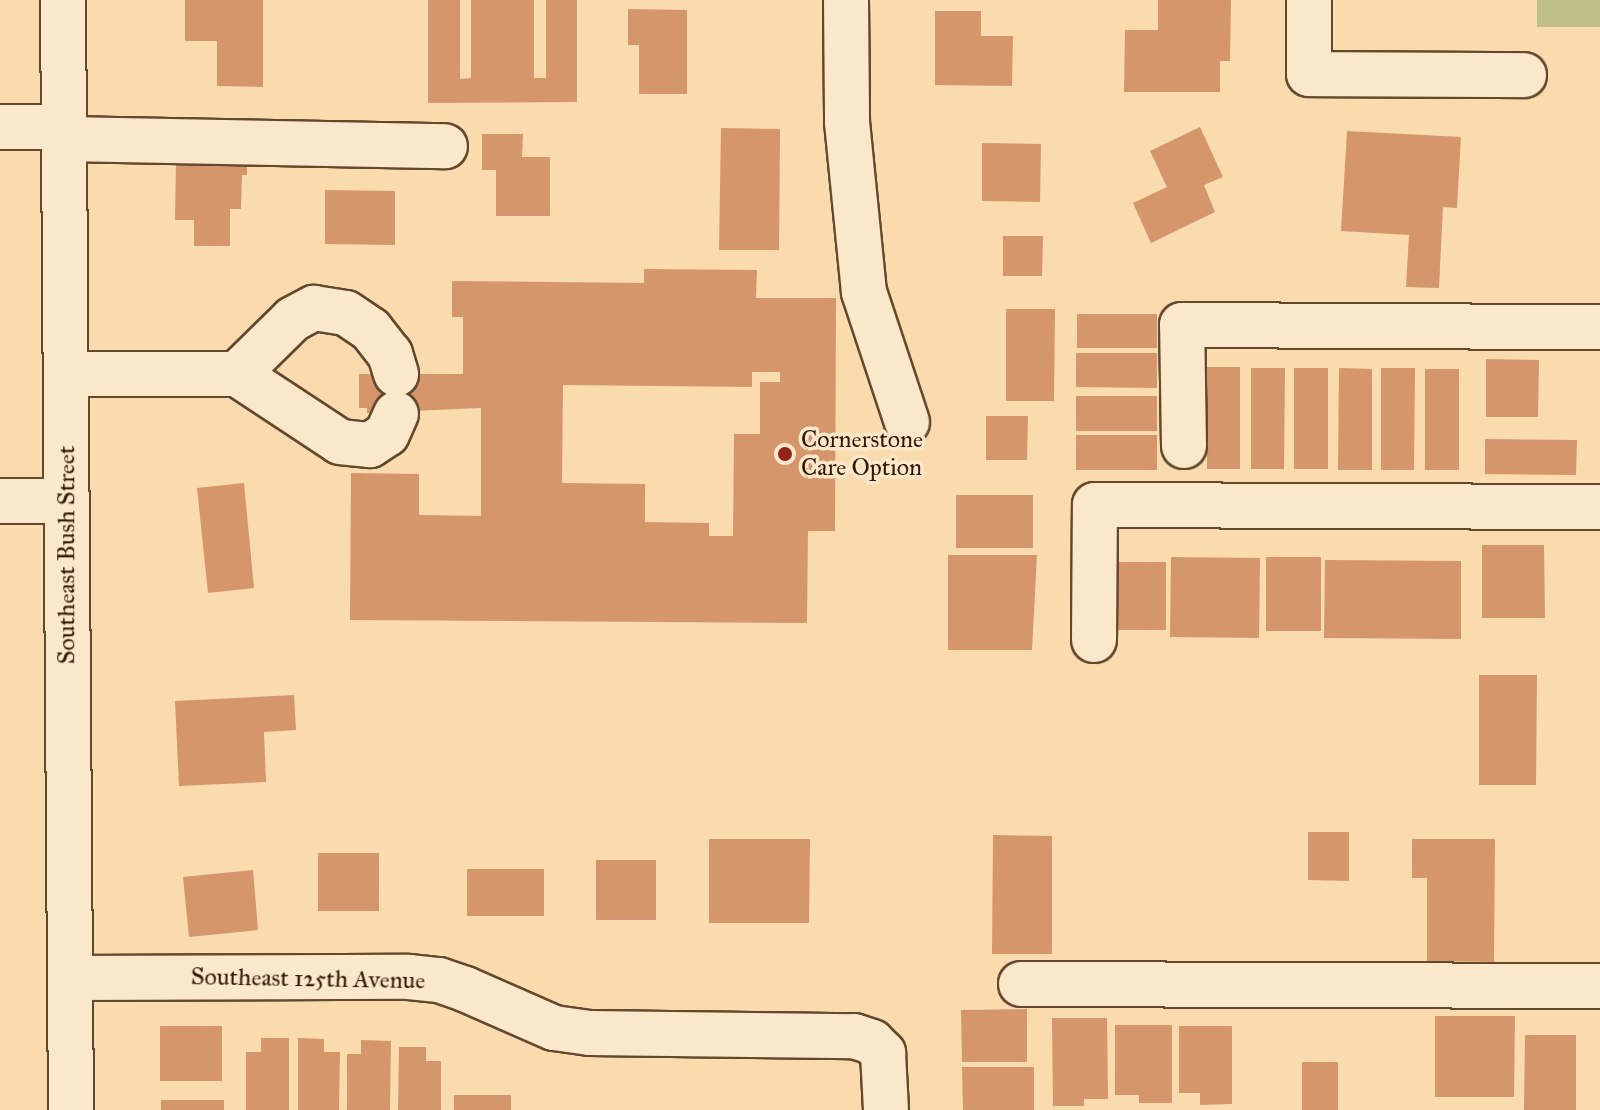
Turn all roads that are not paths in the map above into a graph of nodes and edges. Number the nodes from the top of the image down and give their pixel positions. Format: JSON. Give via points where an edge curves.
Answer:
{"nodes":[{"id":1,"x":63,"y":0,"type":"edge"},
{"id":2,"x":846,"y":0,"type":"edge"},
{"id":3,"x":1309,"y":0,"type":"edge"},
{"id":4,"x":1524,"y":75,"type":"dead end"},
{"id":5,"x":0,"y":127,"type":"edge"},
{"id":6,"x":64,"y":133,"type":"junction"},
{"id":7,"x":445,"y":146,"type":"dead end"},
{"id":8,"x":1600,"y":327,"type":"edge"},
{"id":9,"x":66,"y":374,"type":"junction"},
{"id":10,"x":237,"y":374,"type":"junction"},
{"id":11,"x":907,"y":422,"type":"dead end"},
{"id":12,"x":1184,"y":446,"type":"dead end"},
{"id":13,"x":0,"y":501,"type":"edge"},
{"id":14,"x":67,"y":501,"type":"junction"},
{"id":15,"x":1600,"y":507,"type":"edge"},
{"id":16,"x":1094,"y":640,"type":"dead end"},
{"id":17,"x":70,"y":978,"type":"junction"},
{"id":18,"x":1021,"y":984,"type":"dead end"},
{"id":19,"x":1600,"y":986,"type":"edge"},
{"id":20,"x":71,"y":1110,"type":"edge"},
{"id":21,"x":886,"y":1110,"type":"edge"}],
"edges":[{"from":1,"to":6,"type":"street","name":"Southeast Bush Street"},
{"from":2,"to":11,"type":"street","via":[[847,122],[864,292]]},
{"from":3,"to":4,"type":"street","via":[[1309,74]]},
{"from":5,"to":6,"type":"street"},
{"from":6,"to":7,"type":"street"},
{"from":6,"to":9,"type":"street","name":"Southeast Bush Street"},
{"from":8,"to":12,"type":"street","via":[[1182,325]]},
{"from":9,"to":10,"type":"street"},
{"from":9,"to":14,"type":"street","name":"Southeast Bush Street"},
{"from":10,"to":10,"type":"street","via":[[340,442],[370,445],[387,434],[396,394],[390,354],[371,330],[346,313],[314,308],[293,319]]},
{"from":13,"to":14,"type":"street"},
{"from":14,"to":17,"type":"street","name":"Southeast Bush Street"},
{"from":15,"to":16,"type":"street","via":[[1095,505]]},
{"from":17,"to":20,"type":"street","name":"Southeast Bush Street"},
{"from":17,"to":21,"type":"street","name":"Southeast 125th Avenue","via":[[409,977],[439,980],[566,1030],[831,1034],[872,1042],[883,1053]]},
{"from":18,"to":19,"type":"street"}]}
